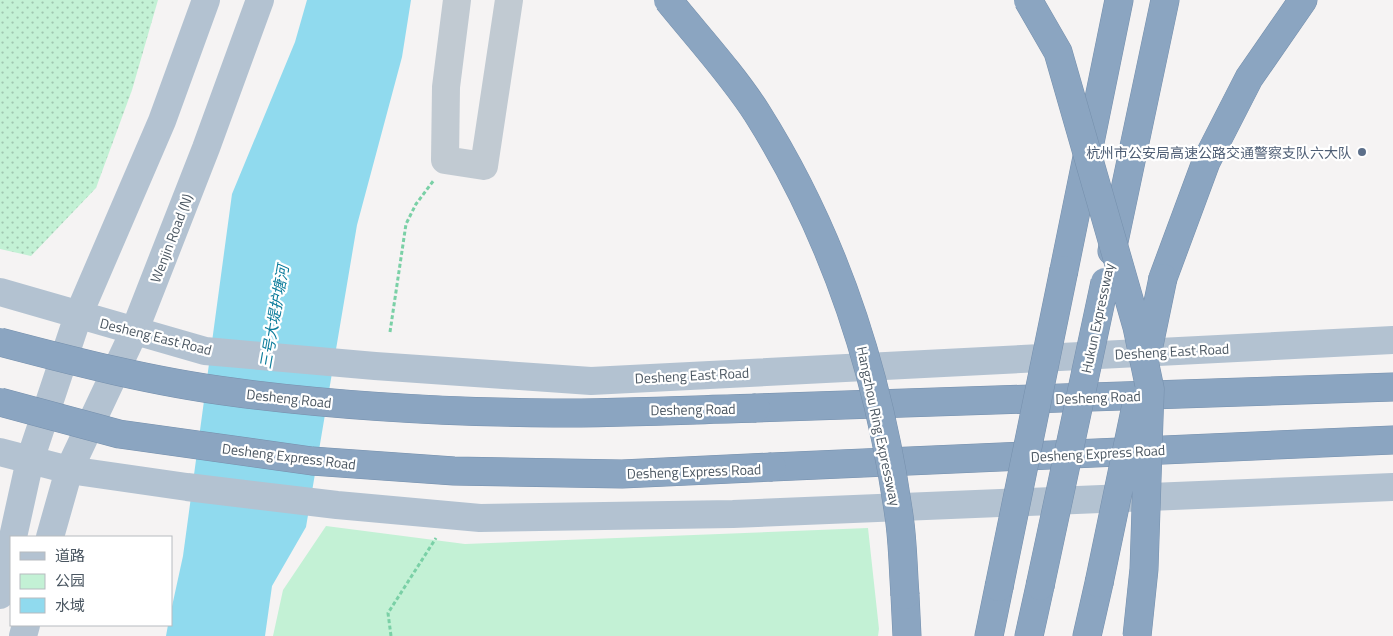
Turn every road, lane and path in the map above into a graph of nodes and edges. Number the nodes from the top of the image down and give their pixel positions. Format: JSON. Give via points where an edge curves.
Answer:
{"nodes":[{"id":1,"x":206,"y":0,"type":"edge"},
{"id":2,"x":260,"y":0,"type":"edge"},
{"id":3,"x":458,"y":0,"type":"edge"},
{"id":4,"x":509,"y":0,"type":"edge"},
{"id":5,"x":668,"y":0,"type":"edge"},
{"id":6,"x":1028,"y":0,"type":"edge"},
{"id":7,"x":1120,"y":0,"type":"edge"},
{"id":8,"x":1165,"y":0,"type":"edge"},
{"id":9,"x":1303,"y":0,"type":"edge"},
{"id":10,"x":445,"y":160,"type":"junction"},
{"id":11,"x":0,"y":292,"type":"edge"},
{"id":12,"x":78,"y":316,"type":"junction"},
{"id":13,"x":134,"y":332,"type":"junction"},
{"id":14,"x":390,"y":332,"type":"dead end"},
{"id":15,"x":1393,"y":340,"type":"edge"},
{"id":16,"x":0,"y":342,"type":"edge"},
{"id":17,"x":1393,"y":387,"type":"edge"},
{"id":18,"x":0,"y":402,"type":"edge"},
{"id":19,"x":1393,"y":440,"type":"edge"},
{"id":20,"x":0,"y":452,"type":"edge"},
{"id":21,"x":30,"y":460,"type":"junction"},
{"id":22,"x":69,"y":470,"type":"junction"},
{"id":23,"x":1393,"y":487,"type":"edge"},
{"id":24,"x":451,"y":516,"type":"junction"},
{"id":25,"x":13,"y":536,"type":"edge"},
{"id":26,"x":50,"y":536,"type":"edge"},
{"id":27,"x":10,"y":549,"type":"edge"},
{"id":28,"x":0,"y":595,"type":"edge"},
{"id":29,"x":391,"y":636,"type":"edge"},
{"id":30,"x":907,"y":636,"type":"edge"},
{"id":31,"x":989,"y":636,"type":"edge"},
{"id":32,"x":1029,"y":636,"type":"edge"},
{"id":33,"x":1087,"y":636,"type":"edge"},
{"id":34,"x":1137,"y":636,"type":"edge"}],
"edges":[{"from":1,"to":12,"type":"main road","via":[[162,121]]},
{"from":2,"to":13,"type":"main road","name":"Wenjin Road (N)"},
{"from":3,"to":10,"type":"lane","via":[[446,87]]},
{"from":4,"to":10,"type":"lane","via":[[484,166]]},
{"from":5,"to":30,"type":"highway","name":"Hangzhou Ring Expressway","bridge":true,"via":[[756,111],[818,226],[844,291],[863,348],[899,516]]},
{"from":6,"to":34,"type":"highway","bridge":true,"via":[[1058,52],[1137,328],[1150,389],[1144,569]]},
{"from":7,"to":31,"type":"highway","bridge":true},
{"from":8,"to":32,"type":"highway","name":"Hukun Expressway","bridge":true},
{"from":9,"to":33,"type":"highway","bridge":true,"via":[[1249,78],[1206,162],[1163,278]]},
{"from":10,"to":14,"type":"path","via":[[406,224]]},
{"from":11,"to":12,"type":"main road","name":"Desheng East Road"},
{"from":12,"to":13,"type":"main road","name":"Desheng East Road"},
{"from":12,"to":21,"type":"main road"},
{"from":13,"to":15,"type":"main road","name":"Desheng East Road","via":[[205,351],[591,381]]},
{"from":13,"to":22,"type":"main road","name":"Wenjin Road (N)"},
{"from":16,"to":17,"type":"highway","name":"Desheng Road","bridge":true,"via":[[145,377],[230,392],[384,407],[553,413]]},
{"from":18,"to":19,"type":"highway","name":"Desheng Express Road","bridge":true,"via":[[119,434],[312,461],[454,471],[592,473]]},
{"from":20,"to":21,"type":"main road"},
{"from":21,"to":22,"type":"main road"},
{"from":21,"to":25,"type":"main road"},
{"from":22,"to":24,"type":"main road","via":[[337,505]]},
{"from":22,"to":26,"type":"main road","name":"Wenjin Road (N)"},
{"from":23,"to":24,"type":"main road","via":[[733,514]]},
{"from":24,"to":29,"type":"path","via":[[388,613]]},
{"from":27,"to":28,"type":"main road"}]}
